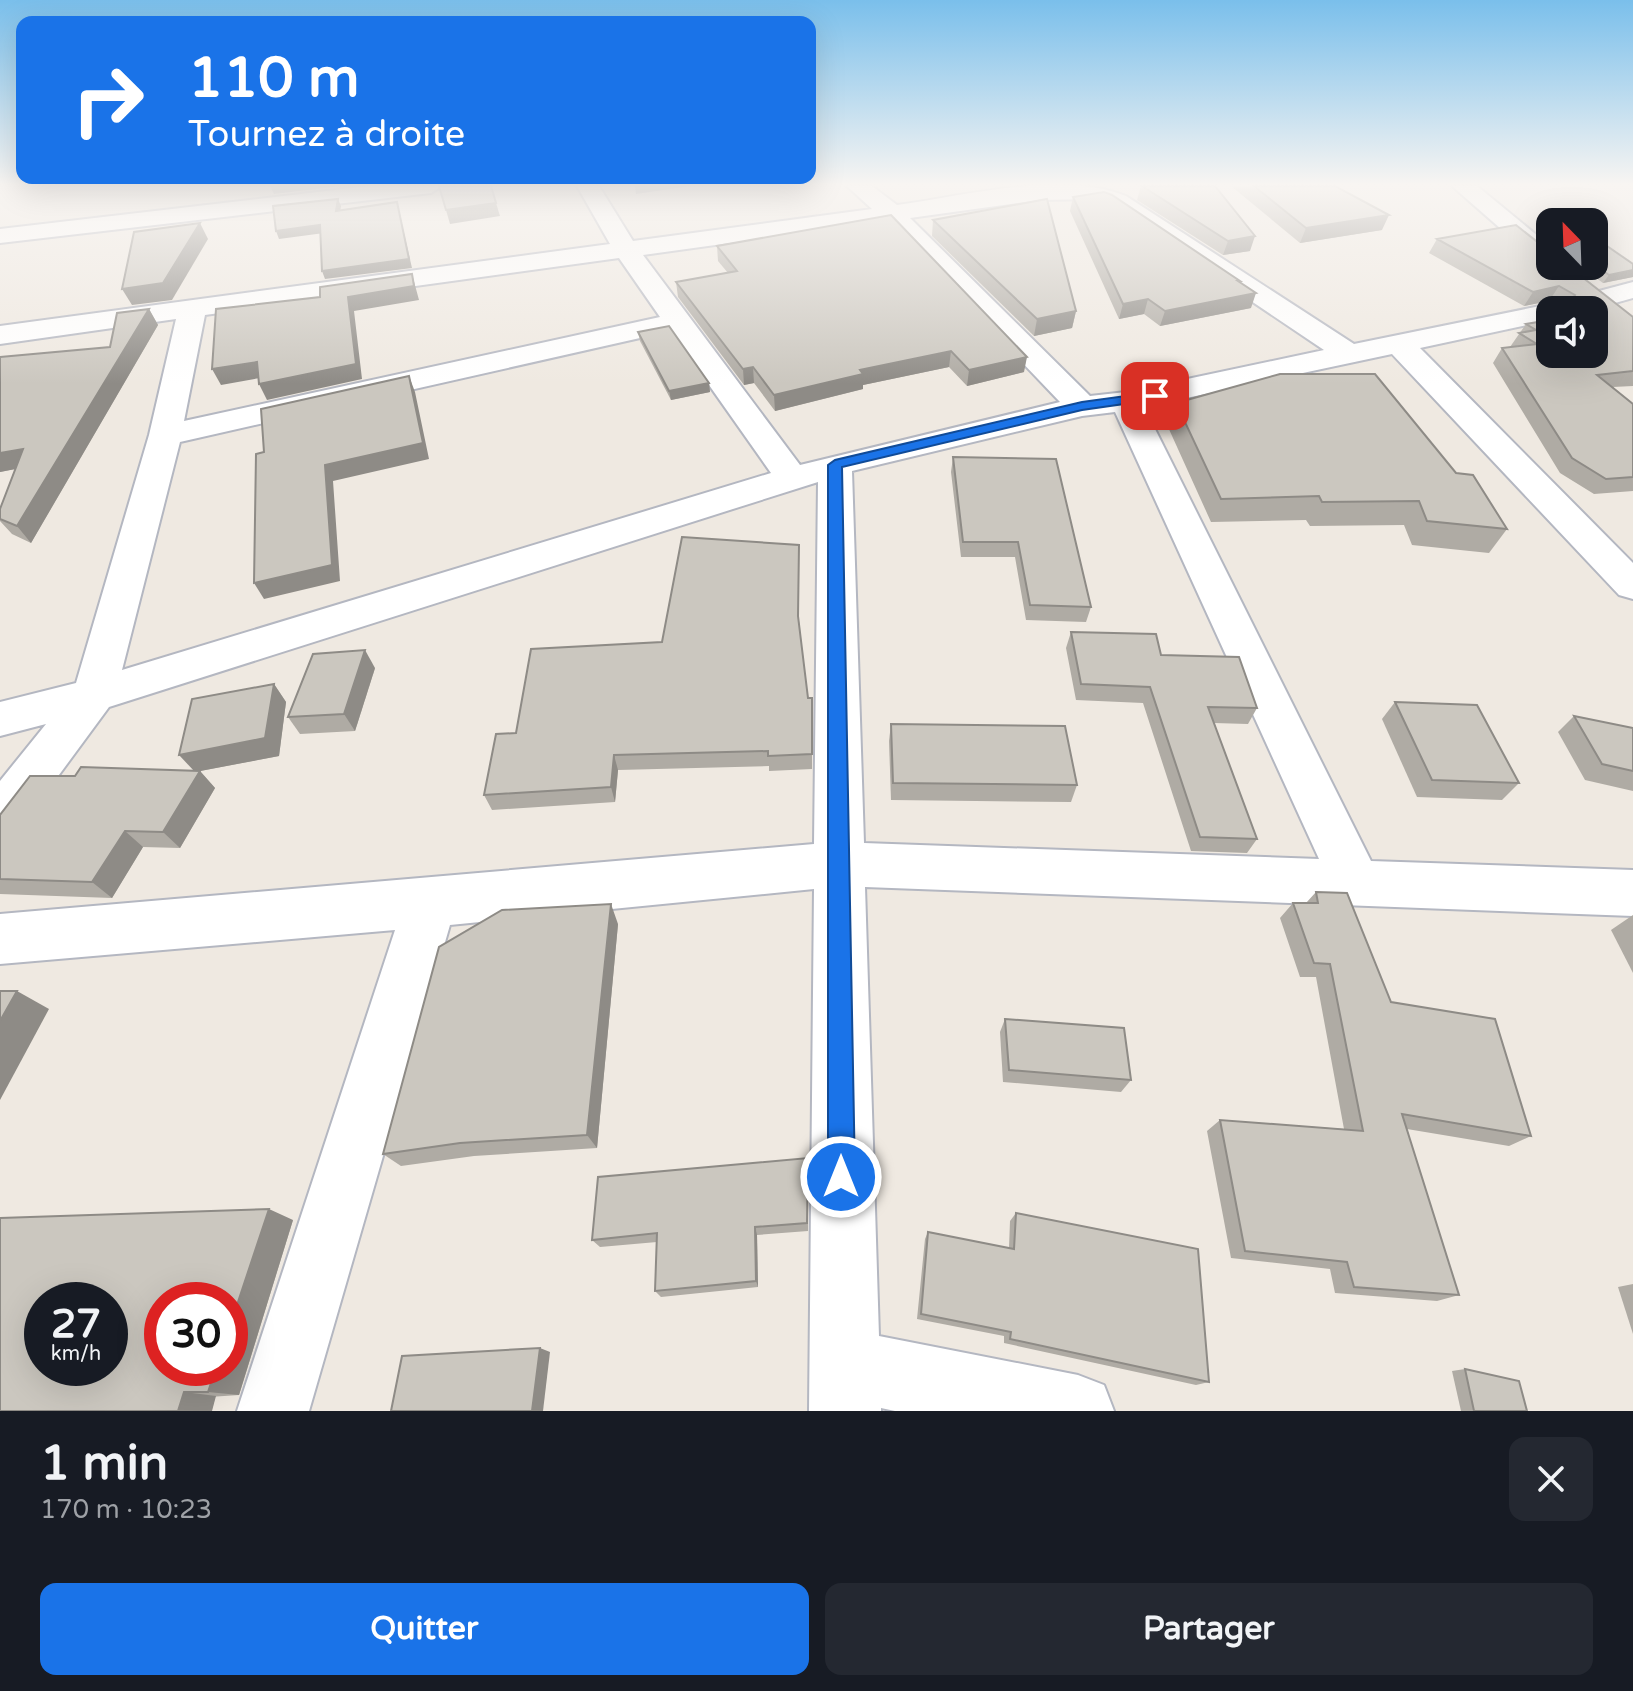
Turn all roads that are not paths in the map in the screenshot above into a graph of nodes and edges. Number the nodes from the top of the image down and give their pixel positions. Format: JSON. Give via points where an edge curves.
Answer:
{"nodes":[{"id":1,"x":612,"y":252,"type":"edge"},
{"id":2,"x":627,"y":252,"type":"edge"},
{"id":3,"x":930,"y":252,"type":"edge"},
{"id":4,"x":1195,"y":252,"type":"edge"},
{"id":5,"x":1576,"y":280,"type":"edge"},
{"id":6,"x":1586,"y":280,"type":"edge"},
{"id":7,"x":1633,"y":290,"type":"edge"},
{"id":8,"x":193,"y":308,"type":"junction"},
{"id":9,"x":1536,"y":315,"type":"edge"},
{"id":10,"x":679,"y":321,"type":"junction"},
{"id":11,"x":1633,"y":323,"type":"edge"},
{"id":12,"x":0,"y":335,"type":"edge"},
{"id":13,"x":1400,"y":345,"type":"junction"},
{"id":14,"x":1351,"y":355,"type":"junction"},
{"id":15,"x":1126,"y":401,"type":"junction"},
{"id":16,"x":1082,"y":406,"type":"junction"},
{"id":17,"x":165,"y":435,"type":"junction"},
{"id":18,"x":814,"y":471,"type":"junction"},
{"id":19,"x":1633,"y":586,"type":"edge"},
{"id":20,"x":94,"y":695,"type":"junction"},
{"id":21,"x":0,"y":719,"type":"edge"},
{"id":22,"x":0,"y":817,"type":"edge"},
{"id":23,"x":838,"y":864,"type":"junction"},
{"id":24,"x":1356,"y":884,"type":"junction"},
{"id":25,"x":1633,"y":893,"type":"edge"},
{"id":26,"x":430,"y":903,"type":"junction"},
{"id":27,"x":0,"y":939,"type":"edge"},
{"id":28,"x":844,"y":1388,"type":"edge"},
{"id":29,"x":273,"y":1411,"type":"edge"},
{"id":30,"x":1078,"y":1411,"type":"edge"}],
"edges":[{"from":1,"to":8,"type":"street"},
{"from":2,"to":10,"type":"street"},
{"from":3,"to":16,"type":"street"},
{"from":4,"to":14,"type":"street"},
{"from":5,"to":11,"type":"street"},
{"from":6,"to":7,"type":"street"},
{"from":8,"to":12,"type":"street"},
{"from":8,"to":17,"type":"street"},
{"from":9,"to":13,"type":"street"},
{"from":10,"to":17,"type":"street"},
{"from":10,"to":18,"type":"street"},
{"from":13,"to":14,"type":"street"},
{"from":13,"to":19,"type":"street"},
{"from":14,"to":15,"type":"street"},
{"from":15,"to":16,"type":"street"},
{"from":15,"to":24,"type":"street"},
{"from":16,"to":18,"type":"street"},
{"from":17,"to":20,"type":"street"},
{"from":18,"to":20,"type":"street"},
{"from":18,"to":23,"type":"street"},
{"from":20,"to":21,"type":"street"},
{"from":20,"to":22,"type":"street"},
{"from":23,"to":24,"type":"street"},
{"from":23,"to":26,"type":"street"},
{"from":23,"to":28,"type":"street"},
{"from":24,"to":25,"type":"street"},
{"from":26,"to":27,"type":"street"},
{"from":26,"to":29,"type":"street"},
{"from":28,"to":30,"type":"street"}]}
